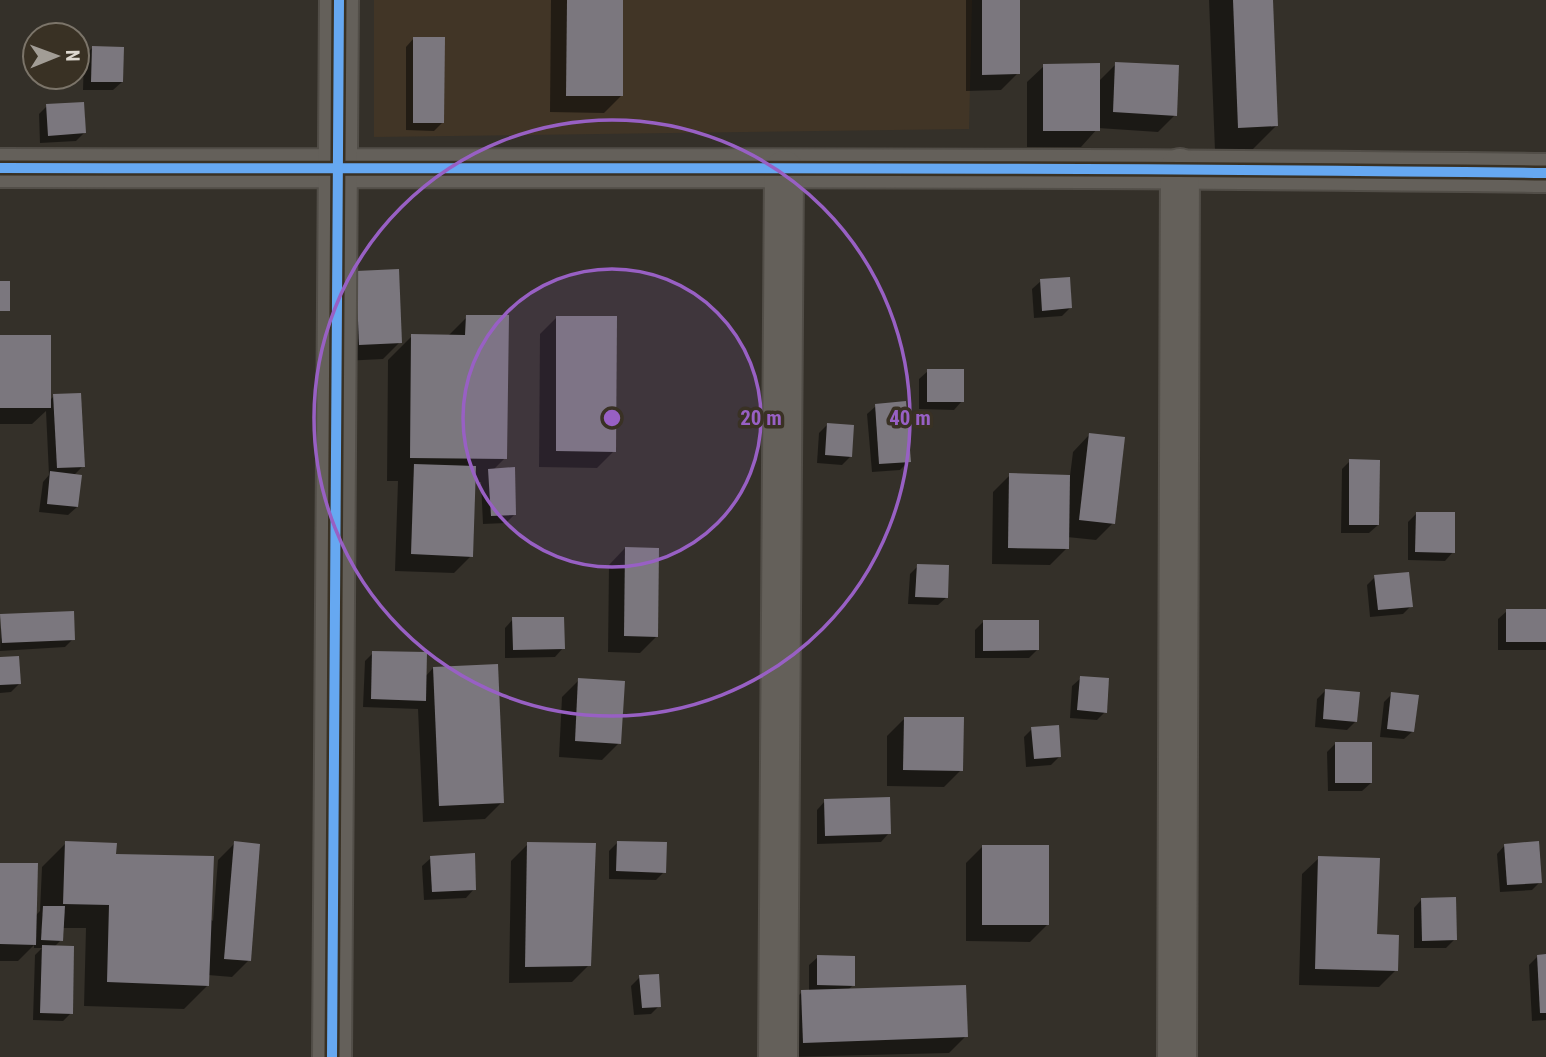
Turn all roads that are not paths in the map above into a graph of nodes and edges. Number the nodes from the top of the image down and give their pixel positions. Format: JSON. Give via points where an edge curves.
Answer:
{"nodes":[{"id":1,"x":339,"y":0,"type":"edge"},
{"id":2,"x":0,"y":168,"type":"edge"},
{"id":3,"x":1180,"y":168,"type":"junction"},
{"id":4,"x":339,"y":169,"type":"junction"},
{"id":5,"x":784,"y":170,"type":"junction"},
{"id":6,"x":1546,"y":173,"type":"edge"},
{"id":7,"x":332,"y":1057,"type":"edge"},
{"id":8,"x":778,"y":1057,"type":"edge"},
{"id":9,"x":1177,"y":1057,"type":"edge"}],
"edges":[{"from":1,"to":4,"type":"street"},
{"from":2,"to":4,"type":"street"},
{"from":3,"to":5,"type":"street"},
{"from":3,"to":6,"type":"street"},
{"from":3,"to":9,"type":"street"},
{"from":4,"to":5,"type":"street"},
{"from":4,"to":7,"type":"street"},
{"from":5,"to":8,"type":"street"}]}
